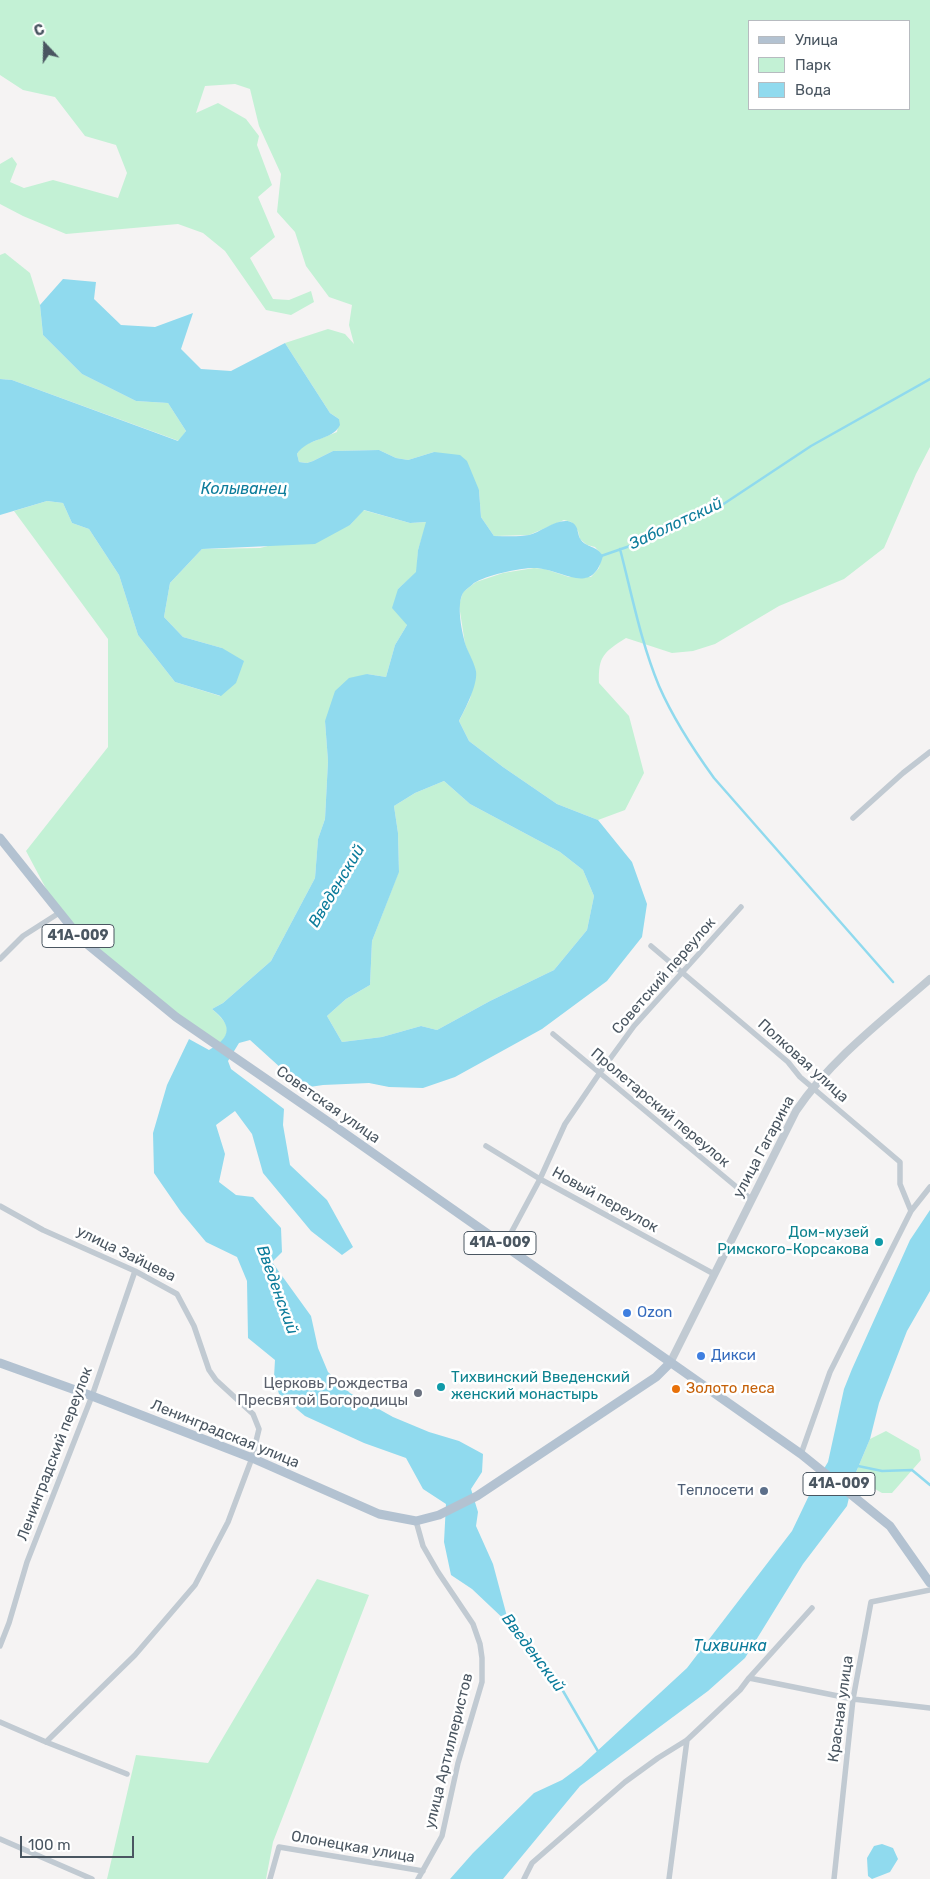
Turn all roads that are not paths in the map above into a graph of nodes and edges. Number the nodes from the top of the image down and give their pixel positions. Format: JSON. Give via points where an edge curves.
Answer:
{"nodes":[{"id":1,"x":930,"y":752,"type":"edge"},
{"id":2,"x":853,"y":818,"type":"dead end"},
{"id":3,"x":0,"y":838,"type":"edge"},
{"id":4,"x":741,"y":907,"type":"dead end"},
{"id":5,"x":59,"y":913,"type":"junction"},
{"id":6,"x":651,"y":946,"type":"dead end"},
{"id":7,"x":0,"y":959,"type":"edge"},
{"id":8,"x":682,"y":971,"type":"junction"},
{"id":9,"x":930,"y":979,"type":"edge"},
{"id":10,"x":553,"y":1034,"type":"dead end"},
{"id":11,"x":599,"y":1074,"type":"junction"},
{"id":12,"x":812,"y":1087,"type":"junction"},
{"id":13,"x":486,"y":1146,"type":"dead end"},
{"id":14,"x":540,"y":1179,"type":"junction"},
{"id":15,"x":930,"y":1187,"type":"edge"},
{"id":16,"x":751,"y":1199,"type":"junction"},
{"id":17,"x":0,"y":1206,"type":"edge"},
{"id":18,"x":911,"y":1211,"type":"junction"},
{"id":19,"x":504,"y":1246,"type":"junction"},
{"id":20,"x":135,"y":1272,"type":"junction"},
{"id":21,"x":714,"y":1274,"type":"junction"},
{"id":22,"x":0,"y":1363,"type":"edge"},
{"id":23,"x":670,"y":1363,"type":"junction"},
{"id":24,"x":92,"y":1396,"type":"junction"},
{"id":25,"x":801,"y":1454,"type":"junction"},
{"id":26,"x":252,"y":1458,"type":"junction"},
{"id":27,"x":416,"y":1521,"type":"junction"},
{"id":28,"x":930,"y":1583,"type":"edge"},
{"id":29,"x":930,"y":1590,"type":"edge"},
{"id":30,"x":812,"y":1608,"type":"dead end"},
{"id":31,"x":0,"y":1646,"type":"edge"},
{"id":32,"x":749,"y":1678,"type":"junction"},
{"id":33,"x":853,"y":1699,"type":"junction"},
{"id":34,"x":930,"y":1708,"type":"edge"},
{"id":35,"x":0,"y":1722,"type":"edge"},
{"id":36,"x":687,"y":1740,"type":"junction"},
{"id":37,"x":46,"y":1742,"type":"junction"},
{"id":38,"x":127,"y":1774,"type":"dead end"},
{"id":39,"x":0,"y":1839,"type":"edge"},
{"id":40,"x":423,"y":1871,"type":"junction"},
{"id":41,"x":92,"y":1879,"type":"edge"},
{"id":42,"x":270,"y":1879,"type":"edge"},
{"id":43,"x":418,"y":1879,"type":"edge"},
{"id":44,"x":524,"y":1879,"type":"edge"},
{"id":45,"x":669,"y":1879,"type":"edge"},
{"id":46,"x":834,"y":1879,"type":"edge"}],
"edges":[{"from":1,"to":2,"type":"street"},
{"from":3,"to":5,"type":"main road","name":"Советская улица","number":"41А-009"},
{"from":4,"to":8,"type":"street","name":"Советский переулок"},
{"from":5,"to":7,"type":"street","via":[[23,936]]},
{"from":5,"to":19,"type":"main road","name":"Советская улица","number":"41А-009","via":[[81,940],[176,1017]]},
{"from":6,"to":8,"type":"street","name":"Полковая улица"},
{"from":8,"to":11,"type":"street","name":"Советский переулок","via":[[634,1026]]},
{"from":8,"to":12,"type":"street","name":"Полковая улица","via":[[788,1062]]},
{"from":9,"to":12,"type":"street","name":"улица Гагарина"},
{"from":10,"to":11,"type":"street","name":"Пролетарский переулок"},
{"from":11,"to":14,"type":"street","name":"Советский переулок","via":[[565,1124]]},
{"from":11,"to":16,"type":"street","name":"Пролетарский переулок"},
{"from":12,"to":16,"type":"street","name":"улица Гагарина","via":[[796,1111]]},
{"from":12,"to":18,"type":"street","name":"Полковая улица","via":[[900,1162],[900,1184]]},
{"from":13,"to":14,"type":"street","name":"Новый переулок"},
{"from":14,"to":19,"type":"street","name":"Советский переулок"},
{"from":14,"to":21,"type":"street","name":"Новый переулок"},
{"from":15,"to":18,"type":"street"},
{"from":16,"to":21,"type":"street","name":"улица Гагарина"},
{"from":17,"to":20,"type":"street","name":"улица Зайцева","via":[[43,1230]]},
{"from":18,"to":25,"type":"street","via":[[830,1372]]},
{"from":19,"to":23,"type":"main road","name":"Советская улица","number":"41А-009"},
{"from":20,"to":24,"type":"street","name":"Ленинградский переулок"},
{"from":20,"to":26,"type":"street","name":"улица Зайцева","via":[[178,1294],[194,1326],[209,1370],[253,1414],[259,1429]]},
{"from":21,"to":23,"type":"street","name":"улица Гагарина"},
{"from":22,"to":24,"type":"main road","name":"Ленинградская улица"},
{"from":23,"to":25,"type":"main road","number":"41А-009"},
{"from":23,"to":27,"type":"main road","name":"Ленинградская улица","via":[[656,1377],[478,1496],[440,1515]]},
{"from":24,"to":26,"type":"main road","name":"Ленинградская улица"},
{"from":24,"to":31,"type":"street","name":"Ленинградский переулок","via":[[27,1562]]},
{"from":25,"to":28,"type":"main road","number":"41А-009","via":[[890,1526]]},
{"from":26,"to":27,"type":"main road","name":"Ленинградская улица","via":[[379,1514]]},
{"from":26,"to":37,"type":"street","name":"улица Зайцева","via":[[228,1522],[195,1585],[135,1655]]},
{"from":27,"to":40,"type":"street","name":"улица Артиллеристов","via":[[427,1553],[473,1624],[482,1658],[482,1682],[458,1763],[442,1836]]},
{"from":29,"to":33,"type":"street","name":"Красная улица","via":[[871,1602]]},
{"from":30,"to":32,"type":"street"},
{"from":32,"to":33,"type":"street"},
{"from":32,"to":36,"type":"street"},
{"from":33,"to":34,"type":"street"},
{"from":33,"to":46,"type":"street","name":"Красная улица"},
{"from":35,"to":37,"type":"street"},
{"from":36,"to":44,"type":"street","via":[[626,1782],[532,1863]]},
{"from":36,"to":45,"type":"street"},
{"from":37,"to":38,"type":"street"},
{"from":39,"to":41,"type":"street"},
{"from":40,"to":42,"type":"street","name":"Олонецкая улица","via":[[279,1847]]},
{"from":40,"to":43,"type":"street","name":"улица Артиллеристов"}]}
